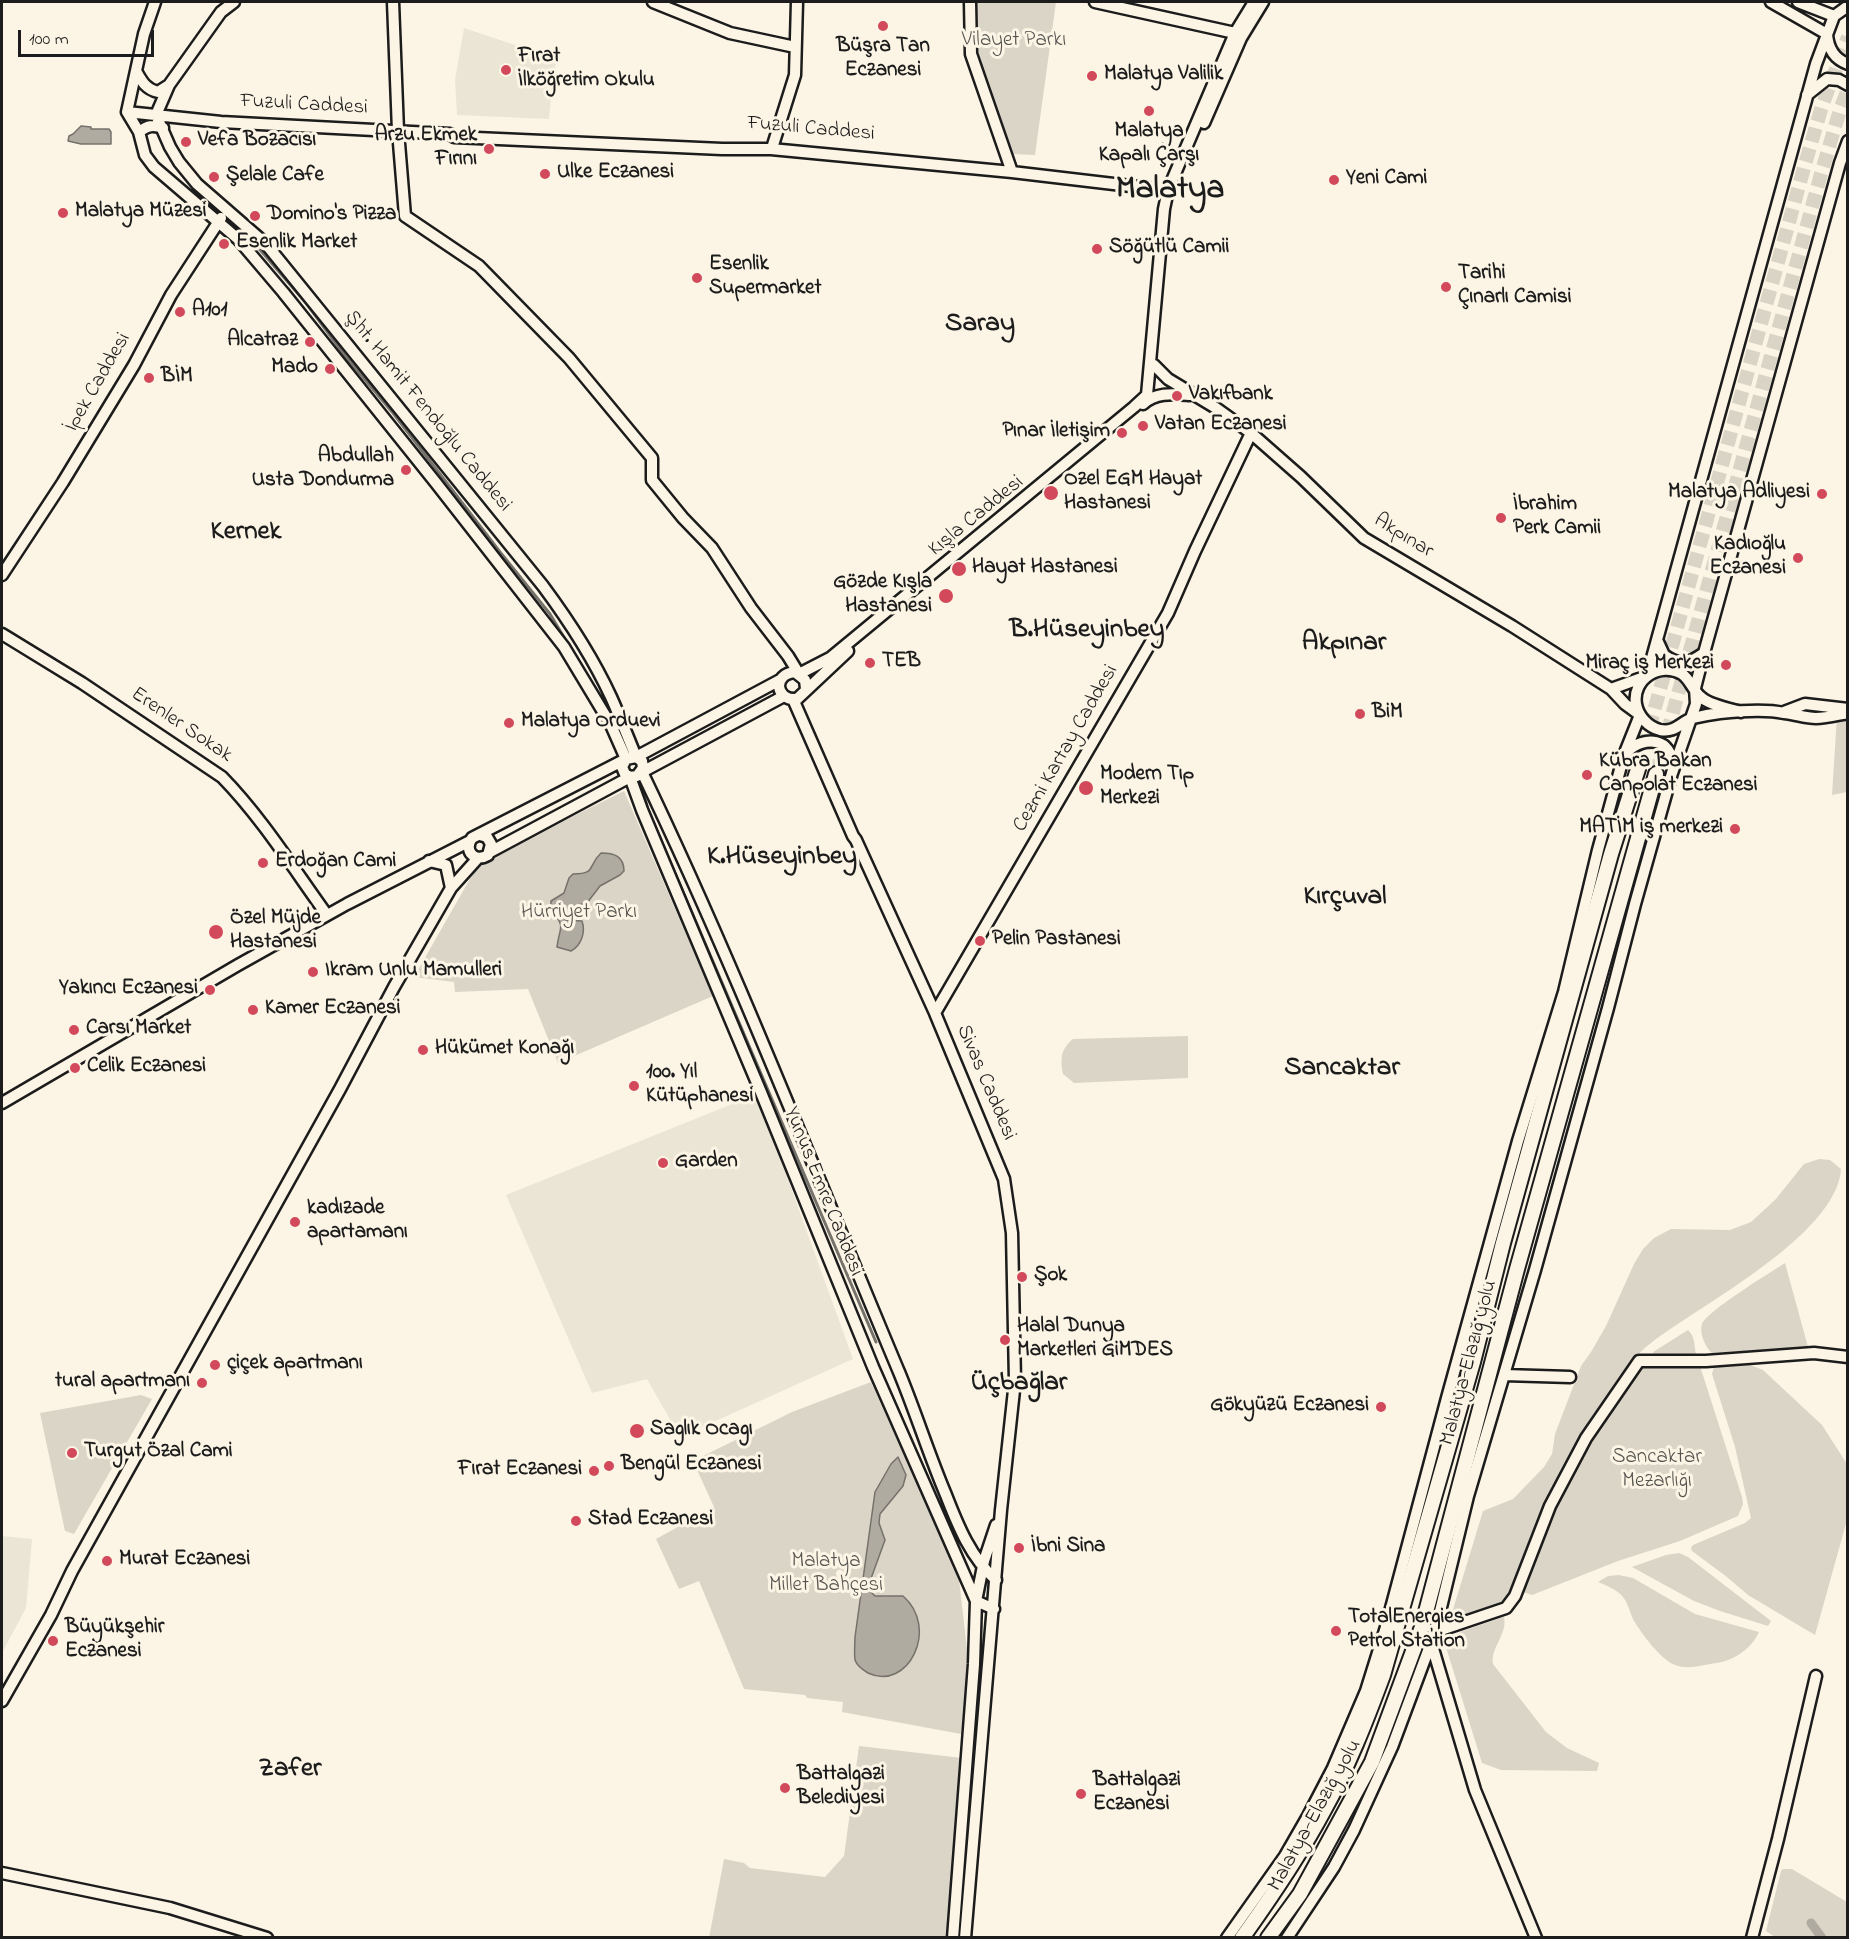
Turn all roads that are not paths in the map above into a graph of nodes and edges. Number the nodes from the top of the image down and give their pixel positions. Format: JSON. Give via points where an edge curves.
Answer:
{"nodes":[{"id":1,"x":155,"y":2,"type":"edge"},
{"id":2,"x":234,"y":2,"type":"edge"},
{"id":3,"x":393,"y":2,"type":"edge"},
{"id":4,"x":653,"y":2,"type":"edge"},
{"id":5,"x":797,"y":2,"type":"edge"},
{"id":6,"x":970,"y":2,"type":"edge"},
{"id":7,"x":1095,"y":2,"type":"edge"},
{"id":8,"x":1254,"y":2,"type":"edge"},
{"id":9,"x":1263,"y":2,"type":"edge"},
{"id":10,"x":1771,"y":2,"type":"edge"},
{"id":11,"x":1798,"y":2,"type":"edge"},
{"id":12,"x":1134,"y":5,"type":"edge"},
{"id":13,"x":1841,"y":9,"type":"edge"},
{"id":14,"x":1827,"y":34,"type":"junction"},
{"id":15,"x":1238,"y":36,"type":"junction"},
{"id":16,"x":795,"y":47,"type":"junction"},
{"id":17,"x":1848,"y":64,"type":"edge"},
{"id":18,"x":136,"y":71,"type":"junction"},
{"id":19,"x":169,"y":85,"type":"junction"},
{"id":20,"x":1848,"y":85,"type":"edge"},
{"id":21,"x":1807,"y":95,"type":"junction"},
{"id":22,"x":128,"y":112,"type":"junction"},
{"id":23,"x":156,"y":115,"type":"junction"},
{"id":24,"x":163,"y":128,"type":"junction"},
{"id":25,"x":398,"y":130,"type":"junction"},
{"id":26,"x":139,"y":132,"type":"junction"},
{"id":27,"x":450,"y":134,"type":"junction"},
{"id":28,"x":1848,"y":141,"type":"edge"},
{"id":29,"x":772,"y":144,"type":"junction"},
{"id":30,"x":1011,"y":170,"type":"junction"},
{"id":31,"x":1172,"y":188,"type":"junction"},
{"id":32,"x":228,"y":210,"type":"junction"},
{"id":33,"x":217,"y":222,"type":"junction"},
{"id":34,"x":1154,"y":365,"type":"junction"},
{"id":35,"x":1194,"y":395,"type":"junction"},
{"id":36,"x":1147,"y":398,"type":"junction"},
{"id":37,"x":1251,"y":433,"type":"junction"},
{"id":38,"x":2,"y":575,"type":"edge"},
{"id":39,"x":2,"y":634,"type":"edge"},
{"id":40,"x":1658,"y":642,"type":"junction"},
{"id":41,"x":1704,"y":653,"type":"junction"},
{"id":42,"x":788,"y":656,"type":"junction"},
{"id":43,"x":830,"y":658,"type":"junction"},
{"id":44,"x":799,"y":674,"type":"junction"},
{"id":45,"x":1647,"y":676,"type":"junction"},
{"id":46,"x":780,"y":680,"type":"junction"},
{"id":47,"x":1611,"y":688,"type":"junction"},
{"id":48,"x":1695,"y":688,"type":"junction"},
{"id":49,"x":806,"y":689,"type":"junction"},
{"id":50,"x":789,"y":698,"type":"junction"},
{"id":51,"x":1848,"y":711,"type":"edge"},
{"id":52,"x":1741,"y":712,"type":"junction"},
{"id":53,"x":1640,"y":715,"type":"junction"},
{"id":54,"x":1690,"y":719,"type":"junction"},
{"id":55,"x":1624,"y":755,"type":"junction"},
{"id":56,"x":631,"y":758,"type":"junction"},
{"id":57,"x":1638,"y":769,"type":"tunnel mouth"},
{"id":58,"x":642,"y":772,"type":"junction"},
{"id":59,"x":1672,"y":773,"type":"junction"},
{"id":60,"x":1656,"y":774,"type":"tunnel mouth"},
{"id":61,"x":630,"y":777,"type":"junction"},
{"id":62,"x":475,"y":838,"type":"junction"},
{"id":63,"x":490,"y":852,"type":"junction"},
{"id":64,"x":478,"y":858,"type":"junction"},
{"id":65,"x":429,"y":861,"type":"junction"},
{"id":66,"x":451,"y":888,"type":"junction"},
{"id":67,"x":327,"y":915,"type":"junction"},
{"id":68,"x":935,"y":1013,"type":"junction"},
{"id":69,"x":2,"y":1103,"type":"edge"},
{"id":70,"x":1514,"y":1344,"type":"junction"},
{"id":71,"x":1848,"y":1358,"type":"edge"},
{"id":72,"x":1504,"y":1375,"type":"junction"},
{"id":73,"x":1570,"y":1377,"type":"dead end"},
{"id":74,"x":1487,"y":1386,"type":"junction"},
{"id":75,"x":1001,"y":1510,"type":"junction"},
{"id":76,"x":983,"y":1568,"type":"junction"},
{"id":77,"x":996,"y":1580,"type":"junction"},
{"id":78,"x":976,"y":1601,"type":"junction"},
{"id":79,"x":994,"y":1609,"type":"junction"},
{"id":80,"x":1433,"y":1637,"type":"junction"},
{"id":81,"x":1816,"y":1676,"type":"dead end"},
{"id":82,"x":2,"y":1701,"type":"edge"},
{"id":83,"x":2,"y":1872,"type":"edge"},
{"id":84,"x":267,"y":1938,"type":"edge"},
{"id":85,"x":954,"y":1938,"type":"edge"},
{"id":86,"x":965,"y":1938,"type":"edge"},
{"id":87,"x":1227,"y":1938,"type":"edge"},
{"id":88,"x":1242,"y":1938,"type":"edge"},
{"id":89,"x":1268,"y":1938,"type":"edge"},
{"id":90,"x":1287,"y":1938,"type":"edge"},
{"id":91,"x":1536,"y":1938,"type":"edge"},
{"id":92,"x":1752,"y":1938,"type":"edge"}],
"edges":[{"from":1,"to":18,"type":"main road"},
{"from":2,"to":19,"type":"main road","via":[[221,12]]},
{"from":3,"to":25,"type":"main road"},
{"from":4,"to":16,"type":"main road","via":[[730,33]]},
{"from":5,"to":16,"type":"main road"},
{"from":6,"to":30,"type":"main road","via":[[971,54]]},
{"from":7,"to":12,"type":"main road"},
{"from":8,"to":15,"type":"main road"},
{"from":9,"to":15,"type":"main road"},
{"from":10,"to":14,"type":"main road"},
{"from":11,"to":13,"type":"main road"},
{"from":12,"to":15,"type":"main road"},
{"from":13,"to":14,"type":"main road"},
{"from":14,"to":17,"type":"main road","via":[[1831,51]]},
{"from":14,"to":21,"type":"main road"},
{"from":15,"to":31,"type":"main road"},
{"from":16,"to":29,"type":"main road","via":[[795,75]]},
{"from":18,"to":19,"type":"main road","via":[[149,89],[158,92]]},
{"from":18,"to":22,"type":"main road"},
{"from":19,"to":23,"type":"main road"},
{"from":20,"to":21,"type":"main road","via":[[1827,79]]},
{"from":21,"to":40,"type":"main road"},
{"from":22,"to":23,"type":"main road","name":"Fuzuli Caddesi"},
{"from":22,"to":26,"type":"main road","name":"Şht. Hamit Fendoğlu Caddesi"},
{"from":23,"to":24,"type":"main road","name":"Şht. Hamit Fendoğlu Caddesi"},
{"from":23,"to":25,"type":"main road","name":"Fuzuli Caddesi"},
{"from":24,"to":26,"type":"main road","via":[[147,126]]},
{"from":24,"to":32,"type":"main road","name":"Şht. Hamit Fendoğlu Caddesi","via":[[179,162],[197,184]]},
{"from":25,"to":27,"type":"main road","name":"Fuzuli Caddesi"},
{"from":25,"to":42,"type":"main road","via":[[405,216],[478,267],[569,358],[652,458],[652,480],[712,548]]},
{"from":26,"to":33,"type":"main road","name":"Şht. Hamit Fendoğlu Caddesi","via":[[145,155],[154,167]]},
{"from":27,"to":29,"type":"main road","name":"Fuzuli Caddesi","via":[[454,130]]},
{"from":27,"to":30,"type":"main road","name":"Fuzuli Caddesi","via":[[771,149]]},
{"from":28,"to":41,"type":"main road"},
{"from":29,"to":30,"type":"main road","name":"Fuzuli Caddesi"},
{"from":30,"to":31,"type":"main road","name":"Fuzuli Caddesi"},
{"from":31,"to":34,"type":"main road"},
{"from":31,"to":36,"type":"main road","via":[[1164,209]]},
{"from":32,"to":33,"type":"main road","name":"İpek Caddesi"},
{"from":32,"to":56,"type":"main road","name":"Şht. Hamit Fendoğlu Caddesi","via":[[266,244],[543,586],[610,696]]},
{"from":33,"to":38,"type":"main road","name":"İpek Caddesi","via":[[63,482]]},
{"from":33,"to":56,"type":"main road","name":"Şht. Hamit Fendoğlu Caddesi","via":[[238,239],[283,292],[564,647]]},
{"from":34,"to":35,"type":"main road","name":"Akpınar"},
{"from":34,"to":36,"type":"main road"},
{"from":35,"to":36,"type":"main road"},
{"from":35,"to":37,"type":"main road","name":"Akpınar"},
{"from":36,"to":43,"type":"main road","name":"Kışla Caddesi"},
{"from":36,"to":49,"type":"main road","name":"Kışla Caddesi","via":[[876,624]]},
{"from":37,"to":47,"type":"main road","name":"Akpınar","via":[[1364,538]]},
{"from":37,"to":68,"type":"main road","name":"Cezmi Kartay Caddesi","via":[[1168,612]]},
{"from":39,"to":67,"type":"main road","name":"Erenler Sokak","via":[[222,777],[236,790]]},
{"from":40,"to":41,"type":"main road","via":[[1664,655],[1680,663],[1690,663]]},
{"from":40,"to":45,"type":"main road"},
{"from":41,"to":48,"type":"main road"},
{"from":42,"to":43,"type":"main road","via":[[806,663]]},
{"from":42,"to":44,"type":"main road"},
{"from":43,"to":44,"type":"main road","name":"Kışla Caddesi"},
{"from":44,"to":46,"type":"main road","via":[[786,674]]},
{"from":44,"to":49,"type":"main road"},
{"from":45,"to":47,"type":"main road"},
{"from":45,"to":48,"type":"main road","via":[[1664,669],[1674,670]]},
{"from":45,"to":53,"type":"main road","via":[[1637,690],[1636,707]]},
{"from":46,"to":50,"type":"main road","via":[[780,689]]},
{"from":46,"to":56,"type":"main road"},
{"from":47,"to":53,"type":"main road","name":"Akpınar"},
{"from":48,"to":52,"type":"main road","via":[[1702,698]]},
{"from":48,"to":54,"type":"main road","via":[[1696,704]]},
{"from":49,"to":50,"type":"main road","via":[[801,696]]},
{"from":50,"to":58,"type":"main road"},
{"from":50,"to":68,"type":"main road","name":"Sivas Caddesi"},
{"from":51,"to":52,"type":"main road","via":[[1818,718],[1783,712]]},
{"from":52,"to":54,"type":"main road"},
{"from":53,"to":54,"type":"main road","via":[[1651,727],[1667,730]]},
{"from":53,"to":55,"type":"main road"},
{"from":54,"to":59,"type":"main road"},
{"from":55,"to":59,"type":"main road","via":[[1641,742],[1661,744],[1669,751]]},
{"from":55,"to":87,"type":"main road","via":[[1564,992],[1518,1141],[1366,1691],[1308,1816]]},
{"from":56,"to":58,"type":"main road","via":[[642,761]]},
{"from":56,"to":61,"type":"main road","via":[[622,764]]},
{"from":56,"to":62,"type":"main road"},
{"from":57,"to":88,"type":"highway","name":"Malatya-Elazığ yolu","via":[[1383,1675],[1324,1810],[1293,1864]]},
{"from":58,"to":61,"type":"main road"},
{"from":58,"to":76,"type":"main road","name":"Yunus Emre Caddesi","via":[[782,1090],[958,1527]]},
{"from":59,"to":70,"type":"main road"},
{"from":60,"to":74,"type":"highway","name":"Malatya-Elazığ yolu"},
{"from":61,"to":63,"type":"main road"},
{"from":61,"to":78,"type":"main road","name":"Yunus Emre Caddesi","via":[[873,1366]]},
{"from":62,"to":63,"type":"main road","via":[[484,835],[490,840]]},
{"from":62,"to":64,"type":"main road","via":[[470,852]]},
{"from":62,"to":65,"type":"main road"},
{"from":63,"to":64,"type":"main road"},
{"from":64,"to":66,"type":"main road"},
{"from":65,"to":66,"type":"main road","via":[[446,865]]},
{"from":65,"to":67,"type":"main road"},
{"from":66,"to":82,"type":"main road"},
{"from":67,"to":69,"type":"main road"},
{"from":68,"to":75,"type":"main road","name":"Sivas Caddesi","via":[[1004,1179],[1012,1233],[1015,1381]]},
{"from":70,"to":72,"type":"main road"},
{"from":70,"to":74,"type":"main road"},
{"from":71,"to":80,"type":"main road","via":[[1814,1353],[1706,1361],[1639,1361],[1586,1438],[1550,1506],[1511,1602],[1506,1608]]},
{"from":72,"to":73,"type":"main road"},
{"from":72,"to":80,"type":"main road","via":[[1468,1496]]},
{"from":74,"to":89,"type":"highway","name":"Malatya-Elazığ yolu","via":[[1422,1627],[1372,1762],[1300,1894]]},
{"from":75,"to":76,"type":"main road"},
{"from":75,"to":77,"type":"main road"},
{"from":76,"to":77,"type":"main road","name":"Yunus Emre Caddesi"},
{"from":76,"to":78,"type":"main road"},
{"from":77,"to":79,"type":"main road"},
{"from":78,"to":79,"type":"main road"},
{"from":78,"to":85,"type":"main road"},
{"from":79,"to":86,"type":"main road"},
{"from":80,"to":90,"type":"main road","via":[[1392,1747],[1354,1830]]},
{"from":80,"to":91,"type":"main road","via":[[1475,1790]]},
{"from":81,"to":92,"type":"main road"},
{"from":83,"to":84,"type":"main road","via":[[170,1908]]}]}
